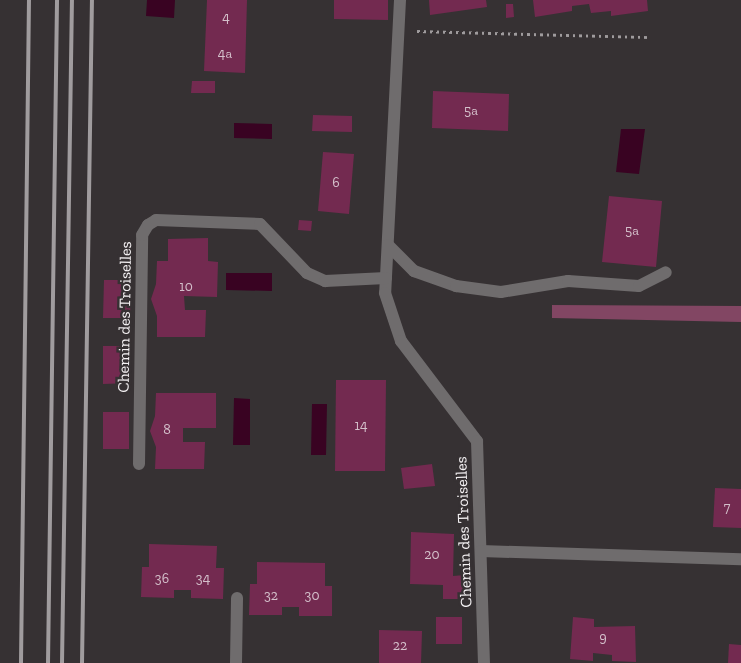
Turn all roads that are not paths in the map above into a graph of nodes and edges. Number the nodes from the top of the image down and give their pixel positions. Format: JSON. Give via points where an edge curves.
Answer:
{"nodes":[{"id":1,"x":400,"y":0,"type":"edge"},
{"id":2,"x":388,"y":245,"type":"junction"},
{"id":3,"x":666,"y":272,"type":"dead end"},
{"id":4,"x":386,"y":278,"type":"junction"},
{"id":5,"x":139,"y":464,"type":"dead end"},
{"id":6,"x":480,"y":551,"type":"junction"},
{"id":7,"x":741,"y":559,"type":"edge"},
{"id":8,"x":237,"y":598,"type":"dead end"},
{"id":9,"x":236,"y":663,"type":"edge"},
{"id":10,"x":484,"y":663,"type":"edge"}],
"edges":[{"from":1,"to":2,"type":"street","name":"Chemin des Troiselles"},
{"from":2,"to":3,"type":"street","via":[[414,271],[456,286],[500,292],[568,281],[639,286]]},
{"from":2,"to":4,"type":"street","name":"Chemin des Troiselles"},
{"from":4,"to":5,"type":"street","name":"Chemin des Troiselles","via":[[325,281],[307,273],[260,224],[156,220],[148,224],[142,235],[141,250]]},
{"from":4,"to":6,"type":"street","name":"Chemin des Troiselles","via":[[385,293],[390,316],[401,341],[477,441]]},
{"from":6,"to":7,"type":"street"},
{"from":6,"to":10,"type":"street","name":"Chemin des Troiselles"},
{"from":8,"to":9,"type":"street"}]}
